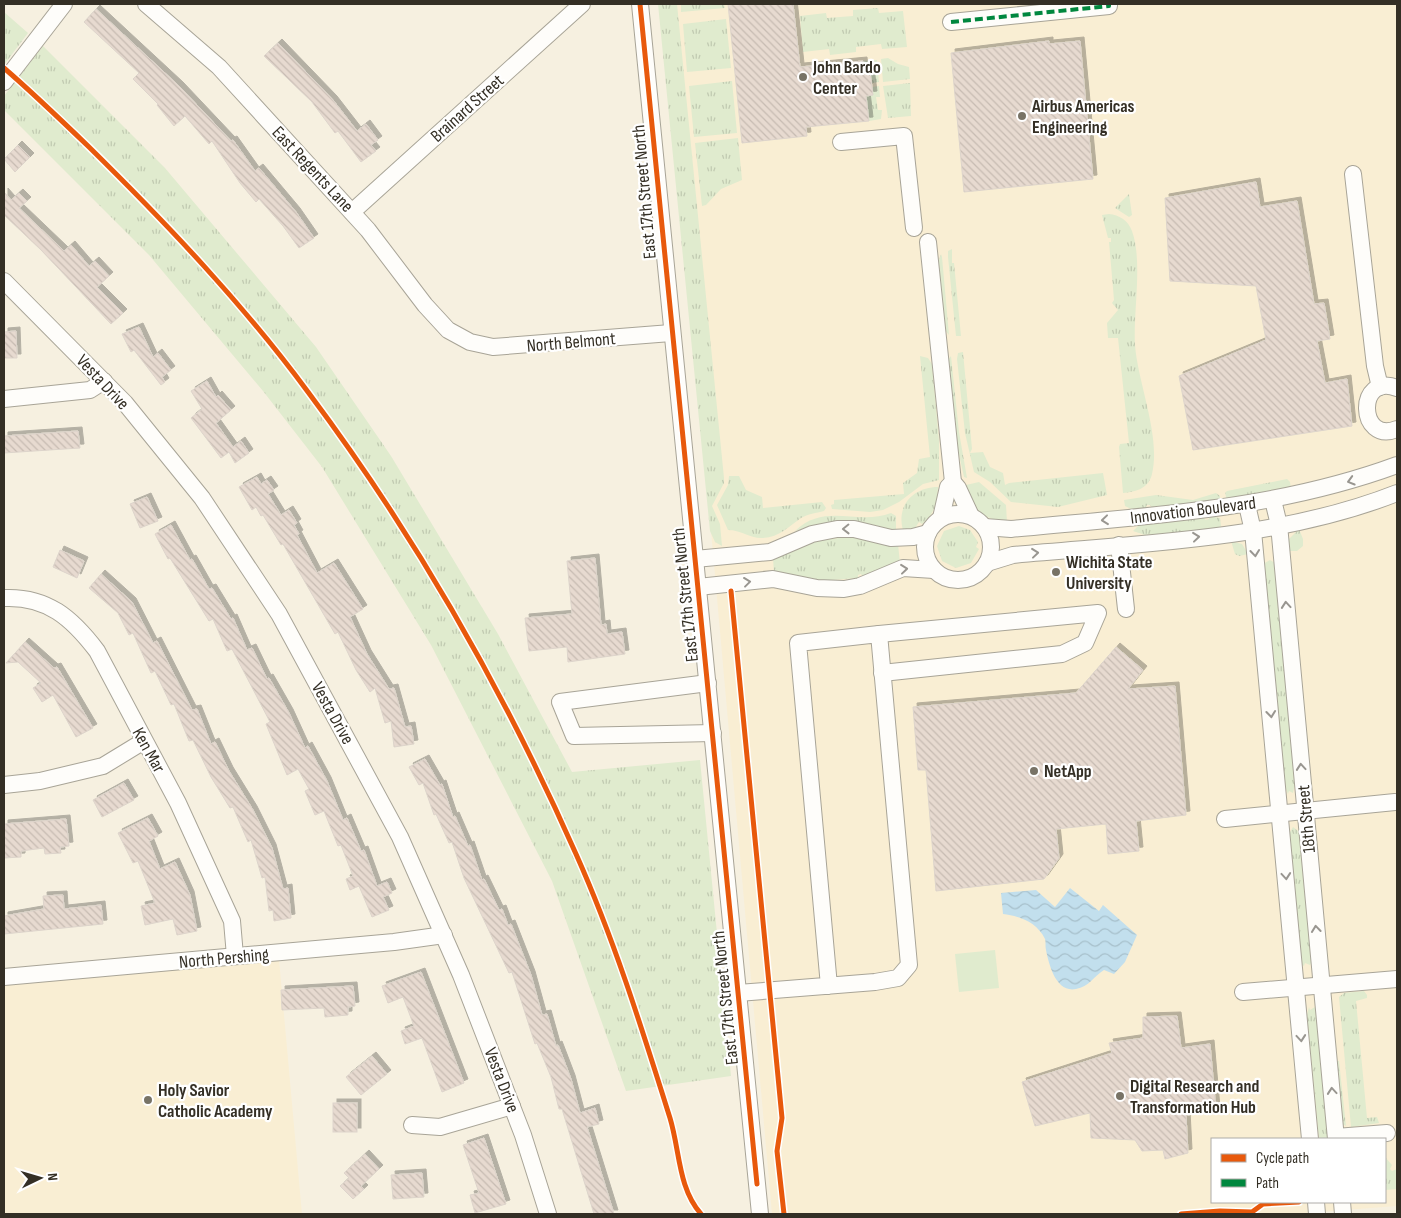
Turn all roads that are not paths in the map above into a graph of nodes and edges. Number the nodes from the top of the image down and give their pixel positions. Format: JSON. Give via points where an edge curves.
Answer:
{"nodes":[{"id":1,"x":64,"y":4,"type":"edge"},
{"id":2,"x":146,"y":4,"type":"edge"},
{"id":3,"x":582,"y":4,"type":"edge"},
{"id":4,"x":640,"y":4,"type":"edge"},
{"id":5,"x":1109,"y":4,"type":"edge"},
{"id":6,"x":951,"y":22,"type":"dead end"},
{"id":7,"x":4,"y":82,"type":"edge"},
{"id":8,"x":842,"y":142,"type":"dead end"},
{"id":9,"x":1353,"y":174,"type":"dead end"},
{"id":10,"x":352,"y":212,"type":"junction"},
{"id":11,"x":914,"y":228,"type":"dead end"},
{"id":12,"x":928,"y":242,"type":"dead end"},
{"id":13,"x":4,"y":280,"type":"edge"},
{"id":14,"x":671,"y":333,"type":"junction"},
{"id":15,"x":470,"y":342,"type":"joint"},
{"id":16,"x":104,"y":381,"type":"junction"},
{"id":17,"x":1380,"y":387,"type":"junction"},
{"id":18,"x":1397,"y":388,"type":"edge"},
{"id":19,"x":4,"y":399,"type":"edge"},
{"id":20,"x":1397,"y":429,"type":"edge"},
{"id":21,"x":1397,"y":465,"type":"edge"},
{"id":22,"x":953,"y":482,"type":"junction"},
{"id":23,"x":1397,"y":493,"type":"edge"},
{"id":24,"x":1273,"y":500,"type":"junction"},
{"id":25,"x":1247,"y":504,"type":"junction"},
{"id":26,"x":971,"y":516,"type":"junction"},
{"id":27,"x":941,"y":518,"type":"junction"},
{"id":28,"x":1279,"y":526,"type":"junction"},
{"id":29,"x":985,"y":527,"type":"junction"},
{"id":30,"x":1253,"y":531,"type":"junction"},
{"id":31,"x":928,"y":533,"type":"junction"},
{"id":32,"x":1120,"y":545,"type":"junction"},
{"id":33,"x":696,"y":559,"type":"junction"},
{"id":34,"x":987,"y":563,"type":"junction"},
{"id":35,"x":934,"y":570,"type":"junction"},
{"id":36,"x":698,"y":587,"type":"junction"},
{"id":37,"x":4,"y":598,"type":"edge"},
{"id":38,"x":1126,"y":609,"type":"dead end"},
{"id":39,"x":879,"y":634,"type":"junction"},
{"id":40,"x":882,"y":673,"type":"junction"},
{"id":41,"x":708,"y":683,"type":"junction"},
{"id":42,"x":713,"y":733,"type":"junction"},
{"id":43,"x":144,"y":741,"type":"junction"},
{"id":44,"x":4,"y":785,"type":"edge"},
{"id":45,"x":1395,"y":802,"type":"dead end"},
{"id":46,"x":1305,"y":813,"type":"junction"},
{"id":47,"x":1281,"y":815,"type":"junction"},
{"id":48,"x":1225,"y":819,"type":"dead end"},
{"id":49,"x":444,"y":935,"type":"junction"},
{"id":50,"x":236,"y":956,"type":"junction"},
{"id":51,"x":4,"y":977,"type":"edge"},
{"id":52,"x":1397,"y":979,"type":"edge"},
{"id":53,"x":829,"y":986,"type":"junction"},
{"id":54,"x":1322,"y":986,"type":"junction"},
{"id":55,"x":1296,"y":987,"type":"junction"},
{"id":56,"x":1243,"y":992,"type":"dead end"},
{"id":57,"x":738,"y":993,"type":"junction"},
{"id":58,"x":512,"y":1106,"type":"junction"},
{"id":59,"x":412,"y":1125,"type":"dead end"},
{"id":60,"x":1387,"y":1133,"type":"dead end"},
{"id":61,"x":1310,"y":1138,"type":"edge"},
{"id":62,"x":1336,"y":1138,"type":"edge"},
{"id":63,"x":548,"y":1214,"type":"edge"},
{"id":64,"x":760,"y":1214,"type":"edge"}],
"edges":[{"from":1,"to":7,"type":"street"},
{"from":2,"to":10,"type":"street","name":"East Regents Lane","via":[[219,67]]},
{"from":3,"to":10,"type":"street","name":"Brainard Street"},
{"from":4,"to":14,"type":"street","name":"East 17th Street North"},
{"from":5,"to":6,"type":"street"},
{"from":8,"to":11,"type":"street","via":[[904,136]]},
{"from":9,"to":17,"type":"street"},
{"from":10,"to":15,"type":"street","name":"East Regents Lane","via":[[424,305],[448,330]]},
{"from":12,"to":22,"type":"street"},
{"from":13,"to":16,"type":"street","name":"Vesta Drive"},
{"from":14,"to":15,"type":"street","name":"North Belmont","via":[[493,347]]},
{"from":14,"to":33,"type":"street","name":"East 17th Street North"},
{"from":16,"to":19,"type":"street","via":[[90,390]]},
{"from":16,"to":49,"type":"street","name":"Vesta Drive","via":[[202,498],[279,614],[400,837]]},
{"from":17,"to":18,"type":"street"},
{"from":17,"to":20,"type":"street","via":[[1369,396],[1368,417],[1378,428],[1386,431]]},
{"from":21,"to":24,"type":"street","name":"Innovation Boulevard","one_way":true,"via":[[1350,482]]},
{"from":22,"to":26,"type":"street"},
{"from":22,"to":27,"type":"street","via":[[948,487]]},
{"from":23,"to":28,"type":"street","name":"Innovation Boulevard","via":[[1350,510]]},
{"from":24,"to":25,"type":"street","name":"Innovation Boulevard"},
{"from":24,"to":28,"type":"street","name":"18th Street"},
{"from":25,"to":29,"type":"street","name":"Innovation Boulevard","one_way":true,"via":[[1224,509],[1011,529]]},
{"from":25,"to":30,"type":"street","name":"18th Street"},
{"from":26,"to":27,"type":"street","via":[[956,513]]},
{"from":26,"to":29,"type":"street"},
{"from":27,"to":31,"type":"street"},
{"from":28,"to":30,"type":"street","name":"Innovation Boulevard"},
{"from":46,"to":28,"type":"street","name":"18th Street","one_way":true},
{"from":29,"to":34,"type":"street","via":[[991,545]]},
{"from":32,"to":30,"type":"street","name":"Innovation Boulevard","one_way":true},
{"from":30,"to":47,"type":"street","name":"18th Street","one_way":true},
{"from":31,"to":33,"type":"street","one_way":true,"via":[[891,538],[854,529],[837,529],[812,534],[770,552]]},
{"from":31,"to":35,"type":"street","via":[[926,556]]},
{"from":34,"to":32,"type":"street","name":"Innovation Boulevard","one_way":true,"via":[[1014,555]]},
{"from":32,"to":38,"type":"street"},
{"from":33,"to":36,"type":"street","name":"East 17th Street North"},
{"from":34,"to":35,"type":"street","name":"Innovation Boulevard","via":[[976,574],[962,580],[943,576]]},
{"from":36,"to":35,"type":"street","name":"Innovation Boulevard","one_way":true,"via":[[773,579],[816,588],[844,589],[860,586],[903,568]]},
{"from":36,"to":41,"type":"street","name":"East 17th Street North"},
{"from":37,"to":43,"type":"street","name":"Ken Mar","via":[[22,597],[59,611],[80,628],[97,651]]},
{"from":39,"to":40,"type":"street"},
{"from":39,"to":40,"type":"street","via":[[1098,613],[1084,643],[1062,654]]},
{"from":39,"to":53,"type":"street","via":[[798,644]]},
{"from":40,"to":53,"type":"street","via":[[910,965],[898,978]]},
{"from":41,"to":42,"type":"street","name":"East 17th Street North"},
{"from":41,"to":42,"type":"street","via":[[560,702],[574,736]]},
{"from":42,"to":57,"type":"street","name":"East 17th Street North"},
{"from":43,"to":44,"type":"street","via":[[103,766],[40,781]]},
{"from":43,"to":50,"type":"street","name":"Ken Mar","via":[[178,803],[232,921]]},
{"from":45,"to":46,"type":"street"},
{"from":46,"to":47,"type":"street"},
{"from":54,"to":46,"type":"street","name":"18th Street","one_way":true},
{"from":47,"to":48,"type":"street"},
{"from":47,"to":55,"type":"street","name":"18th Street","one_way":true},
{"from":49,"to":50,"type":"street","name":"North Pershing"},
{"from":49,"to":58,"type":"street","name":"Vesta Drive"},
{"from":50,"to":51,"type":"street","name":"North Pershing"},
{"from":52,"to":54,"type":"street"},
{"from":53,"to":57,"type":"street"},
{"from":54,"to":55,"type":"street"},
{"from":62,"to":54,"type":"street","name":"18th Street","one_way":true},
{"from":55,"to":56,"type":"street"},
{"from":55,"to":61,"type":"street","name":"18th Street","one_way":true},
{"from":57,"to":64,"type":"street","name":"East 17th Street North"},
{"from":58,"to":59,"type":"street","via":[[440,1127]]},
{"from":58,"to":63,"type":"street","name":"Vesta Drive"},
{"from":60,"to":62,"type":"street"}]}
